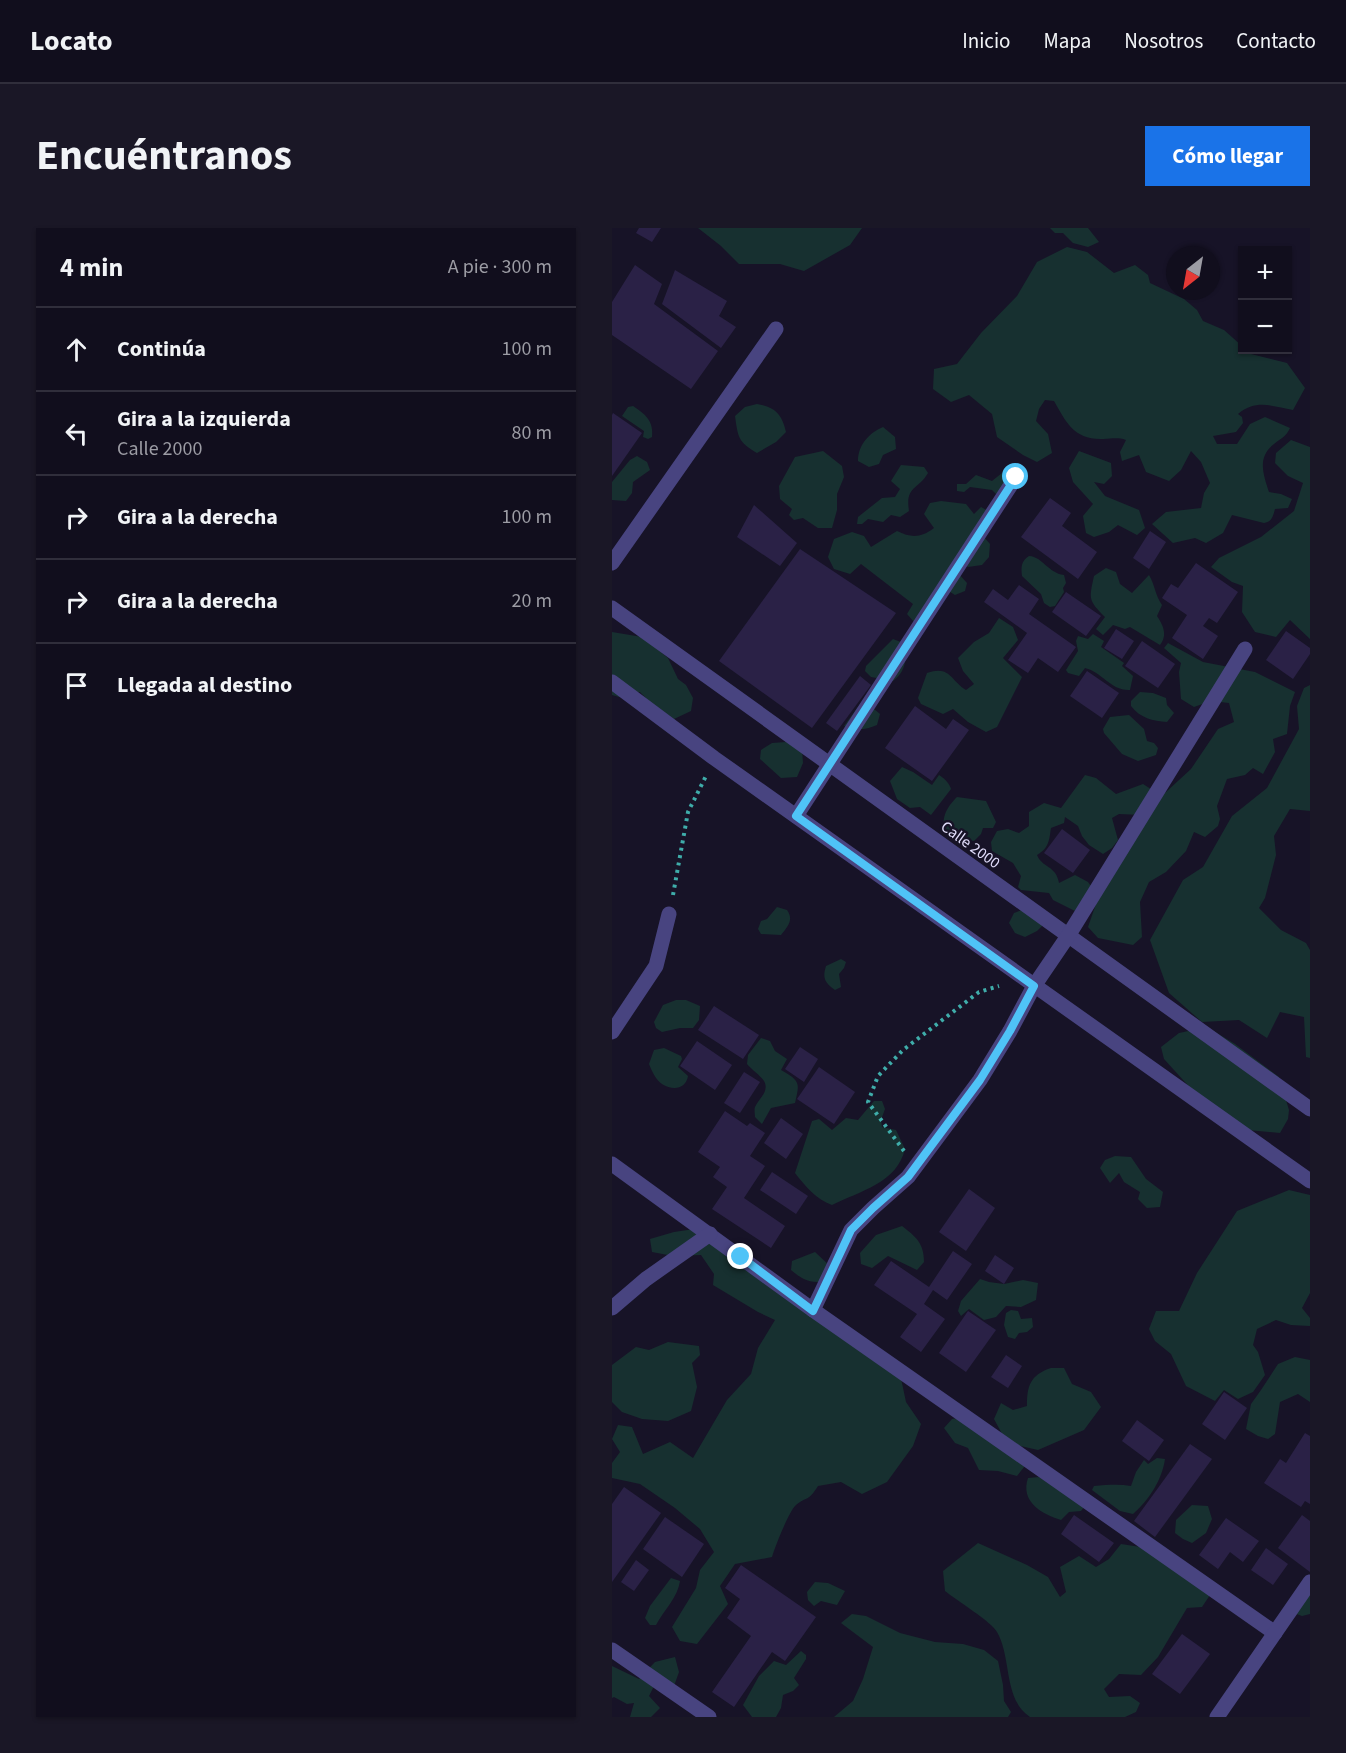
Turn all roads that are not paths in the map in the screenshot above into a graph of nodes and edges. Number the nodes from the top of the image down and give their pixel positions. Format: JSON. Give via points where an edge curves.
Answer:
{"nodes":[{"id":1,"x":776,"y":329,"type":"dead end"},
{"id":2,"x":1016,"y":477,"type":"dead end"},
{"id":3,"x":612,"y":563,"type":"edge"},
{"id":4,"x":612,"y":608,"type":"edge"},
{"id":5,"x":1245,"y":648,"type":"dead end"},
{"id":6,"x":612,"y":682,"type":"edge"},
{"id":7,"x":829,"y":764,"type":"junction"},
{"id":8,"x":796,"y":816,"type":"junction"},
{"id":9,"x":669,"y":914,"type":"road end"},
{"id":10,"x":1068,"y":936,"type":"junction"},
{"id":11,"x":1028,"y":982,"type":"junction"},
{"id":12,"x":612,"y":1032,"type":"edge"},
{"id":13,"x":1310,"y":1109,"type":"edge"},
{"id":14,"x":612,"y":1164,"type":"edge"},
{"id":15,"x":1310,"y":1180,"type":"edge"},
{"id":16,"x":710,"y":1234,"type":"junction"},
{"id":17,"x":612,"y":1308,"type":"edge"},
{"id":18,"x":813,"y":1311,"type":"junction"},
{"id":19,"x":1310,"y":1582,"type":"edge"},
{"id":20,"x":1275,"y":1633,"type":"junction"},
{"id":21,"x":612,"y":1650,"type":"edge"},
{"id":22,"x":709,"y":1717,"type":"edge"},
{"id":23,"x":1217,"y":1717,"type":"edge"}],
"edges":[{"from":1,"to":3,"type":"street"},
{"from":2,"to":7,"type":"street"},
{"from":4,"to":7,"type":"street","name":"Calle 2000"},
{"from":5,"to":10,"type":"street"},
{"from":6,"to":8,"type":"street"},
{"from":7,"to":8,"type":"street"},
{"from":7,"to":10,"type":"street","name":"Calle 2000"},
{"from":8,"to":11,"type":"street"},
{"from":9,"to":12,"type":"street","via":[[656,966]]},
{"from":10,"to":11,"type":"street"},
{"from":10,"to":13,"type":"street","name":"Calle 2000"},
{"from":11,"to":15,"type":"street"},
{"from":11,"to":18,"type":"street","via":[[1010,1031],[980,1080],[908,1177],[851,1230]]},
{"from":14,"to":16,"type":"street"},
{"from":16,"to":17,"type":"street"},
{"from":16,"to":18,"type":"street"},
{"from":18,"to":20,"type":"street"},
{"from":19,"to":20,"type":"street"},
{"from":20,"to":23,"type":"street"},
{"from":21,"to":22,"type":"street"}]}
